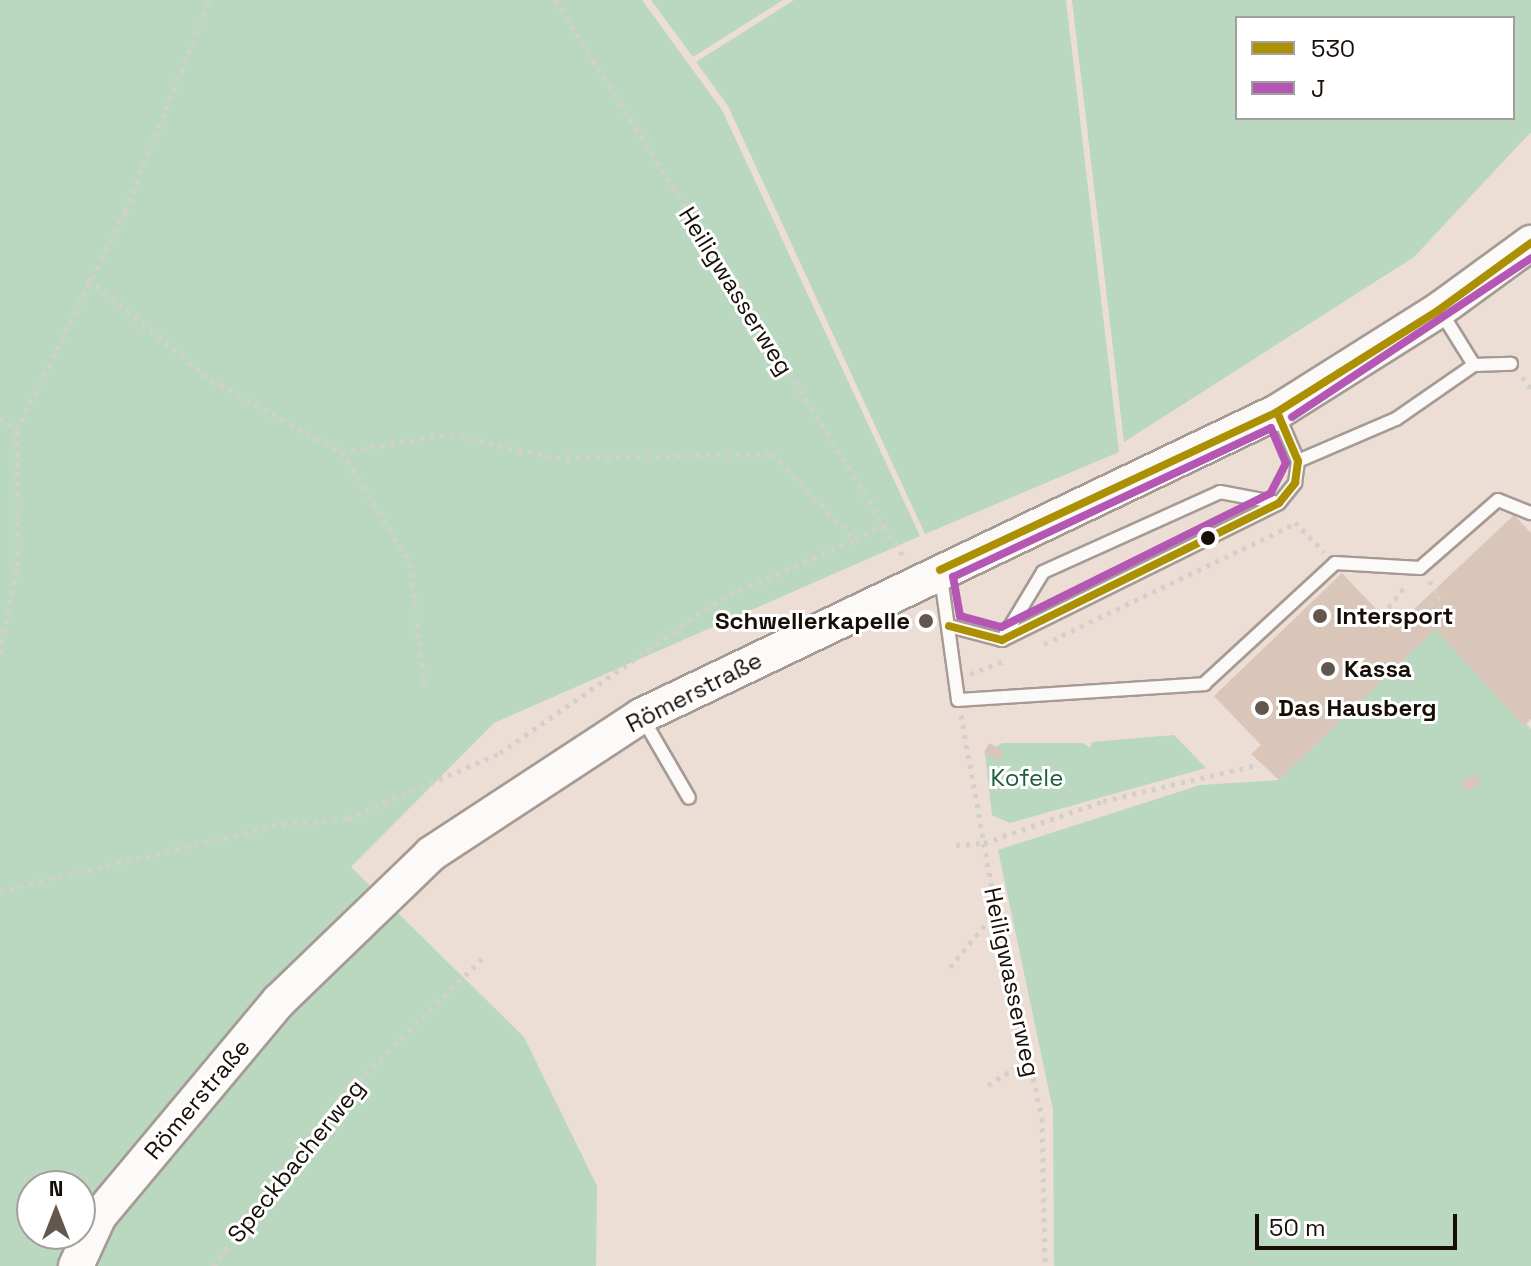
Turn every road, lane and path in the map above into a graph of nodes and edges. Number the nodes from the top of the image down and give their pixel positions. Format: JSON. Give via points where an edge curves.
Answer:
{"nodes":[{"id":1,"x":210,"y":0,"type":"edge"},
{"id":2,"x":556,"y":0,"type":"edge"},
{"id":3,"x":1531,"y":243,"type":"edge"},
{"id":4,"x":88,"y":279,"type":"junction"},
{"id":5,"x":1439,"y":310,"type":"junction"},
{"id":6,"x":1511,"y":364,"type":"dead end"},
{"id":7,"x":1474,"y":365,"type":"junction"},
{"id":8,"x":1277,"y":412,"type":"junction"},
{"id":9,"x":0,"y":418,"type":"edge"},
{"id":10,"x":17,"y":430,"type":"junction"},
{"id":11,"x":341,"y":452,"type":"junction"},
{"id":12,"x":1298,"y":461,"type":"junction"},
{"id":13,"x":1279,"y":503,"type":"junction"},
{"id":14,"x":1531,"y":513,"type":"edge"},
{"id":15,"x":885,"y":525,"type":"junction"},
{"id":16,"x":855,"y":540,"type":"junction"},
{"id":17,"x":1335,"y":563,"type":"junction"},
{"id":18,"x":928,"y":575,"type":"junction"},
{"id":19,"x":949,"y":626,"type":"junction"},
{"id":20,"x":1084,"y":627,"type":"dead end"},
{"id":21,"x":1002,"y":640,"type":"junction"},
{"id":22,"x":0,"y":653,"type":"edge"},
{"id":23,"x":424,"y":686,"type":"dead end"},
{"id":24,"x":958,"y":700,"type":"junction"},
{"id":25,"x":641,"y":716,"type":"junction"},
{"id":26,"x":1256,"y":765,"type":"dead end"},
{"id":27,"x":689,"y":798,"type":"dead end"},
{"id":28,"x":984,"y":843,"type":"junction"},
{"id":29,"x":956,"y":845,"type":"dead end"},
{"id":30,"x":0,"y":891,"type":"edge"},
{"id":31,"x":996,"y":912,"type":"junction"},
{"id":32,"x":484,"y":957,"type":"dead end"},
{"id":33,"x":950,"y":967,"type":"dead end"},
{"id":34,"x":1029,"y":1060,"type":"junction"},
{"id":35,"x":988,"y":1085,"type":"dead end"},
{"id":36,"x":76,"y":1266,"type":"edge"},
{"id":37,"x":213,"y":1266,"type":"edge"},
{"id":38,"x":1045,"y":1266,"type":"edge"}],
"edges":[{"from":1,"to":4,"type":"path","via":[[125,211]]},
{"from":2,"to":15,"type":"path","name":"Heiligwasserweg"},
{"from":3,"to":5,"type":"main road","name":"Römerstraße"},
{"from":4,"to":10,"type":"path"},
{"from":4,"to":11,"type":"path","via":[[211,380]]},
{"from":5,"to":7,"type":"lane"},
{"from":5,"to":8,"type":"main road","name":"Römerstraße"},
{"from":6,"to":7,"type":"lane"},
{"from":7,"to":12,"type":"lane","via":[[1396,419]]},
{"from":8,"to":12,"type":"lane"},
{"from":8,"to":18,"type":"main road","name":"Römerstraße"},
{"from":9,"to":10,"type":"path"},
{"from":10,"to":22,"type":"path","via":[[17,566]]},
{"from":11,"to":16,"type":"path","via":[[450,434],[556,458],[772,454]]},
{"from":11,"to":23,"type":"path","via":[[410,563]]},
{"from":12,"to":13,"type":"lane","via":[[1295,483]]},
{"from":13,"to":21,"type":"lane"},
{"from":13,"to":21,"type":"lane","via":[[1220,492],[1043,572]]},
{"from":14,"to":17,"type":"lane","via":[[1498,500],[1420,568]]},
{"from":15,"to":16,"type":"path"},
{"from":15,"to":18,"type":"path","name":"Heiligwasserweg"},
{"from":16,"to":30,"type":"path","via":[[721,599],[500,753],[347,819],[283,824]]},
{"from":17,"to":20,"type":"path","via":[[1296,523]]},
{"from":17,"to":24,"type":"lane","via":[[1204,684]]},
{"from":18,"to":19,"type":"lane"},
{"from":18,"to":25,"type":"main road","name":"Römerstraße"},
{"from":19,"to":21,"type":"lane"},
{"from":19,"to":24,"type":"lane"},
{"from":24,"to":28,"type":"path","name":"Heiligwasserweg"},
{"from":25,"to":27,"type":"lane"},
{"from":25,"to":36,"type":"main road","name":"Römerstraße","via":[[431,854],[279,1001],[99,1216]]},
{"from":26,"to":28,"type":"path","via":[[1103,801]]},
{"from":28,"to":29,"type":"path"},
{"from":28,"to":31,"type":"path","name":"Heiligwasserweg"},
{"from":31,"to":33,"type":"path"},
{"from":31,"to":34,"type":"path","name":"Heiligwasserweg"},
{"from":32,"to":37,"type":"path","name":"Speckbacherweg","via":[[337,1102]]},
{"from":34,"to":35,"type":"path"},
{"from":34,"to":38,"type":"path","name":"Heiligwasserweg","via":[[1042,1118]]}]}
